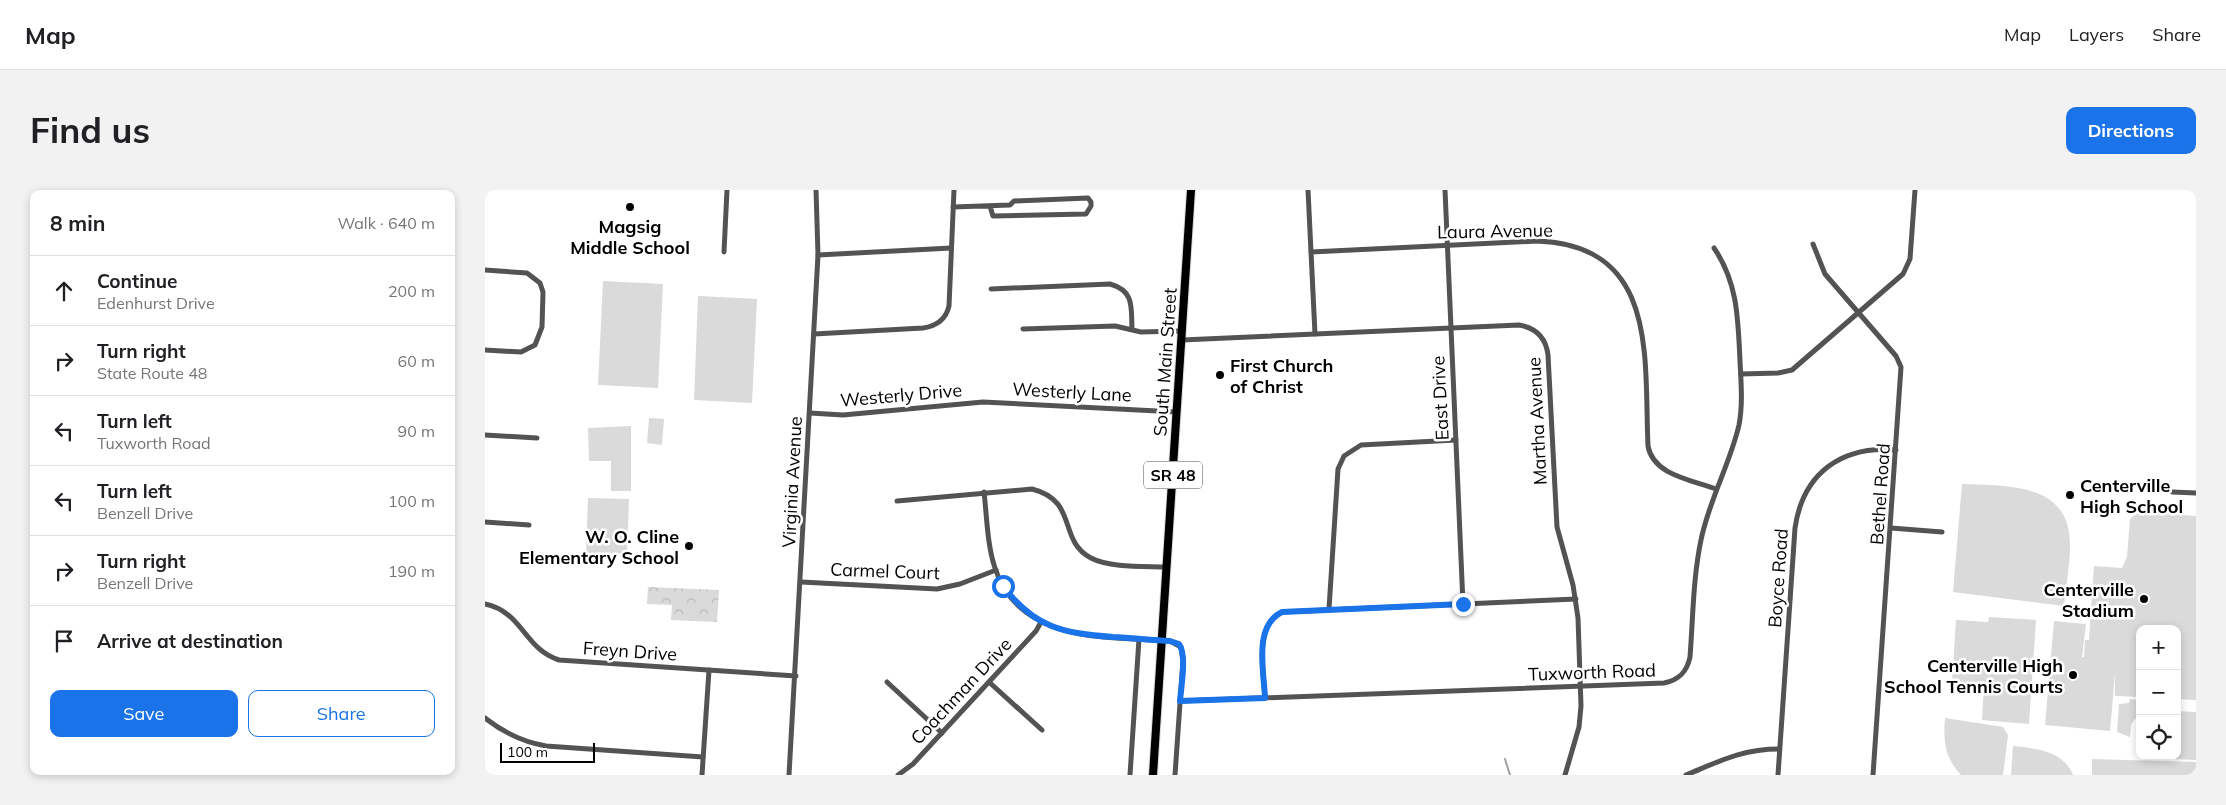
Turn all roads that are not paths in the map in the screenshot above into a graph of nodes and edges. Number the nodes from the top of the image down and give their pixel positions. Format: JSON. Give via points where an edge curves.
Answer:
{"nodes":[{"id":1,"x":727,"y":190,"type":"edge"},
{"id":2,"x":816,"y":190,"type":"edge"},
{"id":3,"x":954,"y":190,"type":"edge"},
{"id":4,"x":1191,"y":190,"type":"edge"},
{"id":5,"x":1308,"y":190,"type":"edge"},
{"id":6,"x":1445,"y":190,"type":"edge"},
{"id":7,"x":1915,"y":190,"type":"edge"},
{"id":8,"x":990,"y":206,"type":"junction"},
{"id":9,"x":953,"y":207,"type":"junction"},
{"id":10,"x":1813,"y":244,"type":"dead end"},
{"id":11,"x":1447,"y":245,"type":"junction"},
{"id":12,"x":951,"y":248,"type":"junction"},
{"id":13,"x":1715,"y":248,"type":"dead end"},
{"id":14,"x":724,"y":252,"type":"dead end"},
{"id":15,"x":1311,"y":252,"type":"junction"},
{"id":16,"x":818,"y":255,"type":"junction"},
{"id":17,"x":485,"y":270,"type":"edge"},
{"id":18,"x":991,"y":289,"type":"dead end"},
{"id":19,"x":1859,"y":313,"type":"junction"},
{"id":20,"x":1451,"y":328,"type":"junction"},
{"id":21,"x":1023,"y":329,"type":"dead end"},
{"id":22,"x":1132,"y":329,"type":"junction"},
{"id":23,"x":1182,"y":331,"type":"junction"},
{"id":24,"x":814,"y":334,"type":"junction"},
{"id":25,"x":1315,"y":334,"type":"junction"},
{"id":26,"x":1182,"y":340,"type":"junction"},
{"id":27,"x":485,"y":350,"type":"edge"},
{"id":28,"x":1741,"y":374,"type":"junction"},
{"id":29,"x":995,"y":402,"type":"joint"},
{"id":30,"x":1177,"y":412,"type":"junction"},
{"id":31,"x":810,"y":413,"type":"junction"},
{"id":32,"x":485,"y":435,"type":"edge"},
{"id":33,"x":537,"y":438,"type":"dead end"},
{"id":34,"x":1456,"y":440,"type":"junction"},
{"id":35,"x":1897,"y":450,"type":"junction"},
{"id":36,"x":1716,"y":489,"type":"junction"},
{"id":37,"x":984,"y":492,"type":"junction"},
{"id":38,"x":2172,"y":492,"type":"dead end"},
{"id":39,"x":2196,"y":493,"type":"edge"},
{"id":40,"x":897,"y":500,"type":"dead end"},
{"id":41,"x":485,"y":522,"type":"edge"},
{"id":42,"x":529,"y":525,"type":"dead end"},
{"id":43,"x":1891,"y":528,"type":"junction"},
{"id":44,"x":1942,"y":532,"type":"dead end"},
{"id":45,"x":1167,"y":567,"type":"junction"},
{"id":46,"x":996,"y":570,"type":"junction"},
{"id":47,"x":801,"y":582,"type":"junction"},
{"id":48,"x":1575,"y":599,"type":"junction"},
{"id":49,"x":485,"y":604,"type":"edge"},
{"id":50,"x":1463,"y":604,"type":"junction"},
{"id":51,"x":1329,"y":609,"type":"junction"},
{"id":52,"x":1041,"y":622,"type":"junction"},
{"id":53,"x":1139,"y":639,"type":"junction"},
{"id":54,"x":1162,"y":641,"type":"junction"},
{"id":55,"x":709,"y":670,"type":"junction"},
{"id":56,"x":796,"y":676,"type":"junction"},
{"id":57,"x":887,"y":682,"type":"dead end"},
{"id":58,"x":989,"y":682,"type":"junction"},
{"id":59,"x":1580,"y":687,"type":"junction"},
{"id":60,"x":1265,"y":698,"type":"junction"},
{"id":61,"x":1180,"y":701,"type":"junction"},
{"id":62,"x":485,"y":718,"type":"edge"},
{"id":63,"x":1042,"y":730,"type":"dead end"},
{"id":64,"x":942,"y":733,"type":"junction"},
{"id":65,"x":1779,"y":749,"type":"junction"},
{"id":66,"x":703,"y":757,"type":"junction"},
{"id":67,"x":702,"y":775,"type":"edge"},
{"id":68,"x":789,"y":775,"type":"edge"},
{"id":69,"x":898,"y":775,"type":"edge"},
{"id":70,"x":1130,"y":775,"type":"edge"},
{"id":71,"x":1153,"y":775,"type":"edge"},
{"id":72,"x":1175,"y":775,"type":"edge"},
{"id":73,"x":1565,"y":775,"type":"edge"},
{"id":74,"x":1686,"y":775,"type":"edge"},
{"id":75,"x":1778,"y":775,"type":"edge"},
{"id":76,"x":1873,"y":775,"type":"edge"}],
"edges":[{"from":1,"to":14,"type":"street"},
{"from":2,"to":16,"type":"street","name":"Virginia Avenue"},
{"from":3,"to":9,"type":"street"},
{"from":4,"to":23,"type":"main road","name":"South Main Street","number":"SR 48"},
{"from":5,"to":15,"type":"street"},
{"from":6,"to":11,"type":"street","name":"East Drive"},
{"from":7,"to":19,"type":"street","via":[[1908,265],[1903,274]]},
{"from":8,"to":8,"type":"street","via":[[1010,205],[1014,201],[1088,198],[1091,202],[1086,214],[993,216]]},
{"from":8,"to":9,"type":"street"},
{"from":9,"to":12,"type":"street"},
{"from":10,"to":19,"type":"street","name":"Bethel Road","via":[[1825,274]]},
{"from":11,"to":15,"type":"street","name":"Laura Avenue"},
{"from":11,"to":20,"type":"street","name":"East Drive"},
{"from":11,"to":36,"type":"street","name":"Laura Avenue","via":[[1559,242],[1583,250],[1611,268],[1625,285],[1643,333],[1649,453],[1662,469]]},
{"from":12,"to":16,"type":"street"},
{"from":12,"to":24,"type":"street","via":[[948,311],[930,327]]},
{"from":13,"to":28,"type":"street","name":"Tuxworth Road","via":[[1725,265],[1735,296]]},
{"from":15,"to":25,"type":"street"},
{"from":16,"to":24,"type":"street","name":"Virginia Avenue"},
{"from":17,"to":27,"type":"street","via":[[527,273],[537,279],[543,292],[542,327],[535,345],[521,352]]},
{"from":18,"to":22,"type":"street","via":[[1110,284],[1121,287],[1130,298]]},
{"from":19,"to":28,"type":"street","via":[[1792,370]]},
{"from":19,"to":35,"type":"street","name":"Bethel Road","via":[[1896,356],[1901,368]]},
{"from":20,"to":25,"type":"street","name":"Martha Avenue"},
{"from":20,"to":34,"type":"street","name":"East Drive"},
{"from":20,"to":48,"type":"street","name":"Martha Avenue","via":[[1519,325],[1537,332],[1546,343],[1557,527]]},
{"from":21,"to":22,"type":"street","via":[[1115,326]]},
{"from":22,"to":23,"type":"street","via":[[1141,332]]},
{"from":23,"to":26,"type":"main road","name":"South Main Street","number":"SR 48"},
{"from":24,"to":31,"type":"street","name":"Virginia Avenue"},
{"from":25,"to":26,"type":"street","name":"Martha Avenue"},
{"from":26,"to":30,"type":"main road","name":"South Main Street","number":"SR 48"},
{"from":28,"to":36,"type":"street","name":"Tuxworth Road","via":[[1739,425]]},
{"from":29,"to":30,"type":"street","name":"Westerly Lane"},
{"from":29,"to":31,"type":"street","name":"Westerly Drive","via":[[843,414]]},
{"from":30,"to":45,"type":"main road","name":"South Main Street","number":"SR 48"},
{"from":31,"to":47,"type":"street","name":"Virginia Avenue"},
{"from":32,"to":33,"type":"street"},
{"from":34,"to":50,"type":"street","name":"East Drive"},
{"from":34,"to":51,"type":"street","via":[[1361,445],[1344,456],[1338,469]]},
{"from":35,"to":43,"type":"street","name":"Bethel Road"},
{"from":35,"to":65,"type":"street","name":"Boyce Road","via":[[1863,450],[1837,460],[1817,476],[1799,506]]},
{"from":36,"to":59,"type":"street","name":"Tuxworth Road","via":[[1698,555],[1690,657],[1686,669],[1677,679],[1665,683]]},
{"from":37,"to":40,"type":"street"},
{"from":37,"to":45,"type":"street","via":[[1025,488],[1041,491],[1059,504],[1074,543],[1090,558],[1106,563]]},
{"from":37,"to":46,"type":"street","via":[[990,548]]},
{"from":38,"to":39,"type":"street"},
{"from":41,"to":42,"type":"street"},
{"from":43,"to":44,"type":"street"},
{"from":43,"to":76,"type":"street","name":"Bethel Road"},
{"from":45,"to":54,"type":"main road","name":"South Main Street","number":"SR 48"},
{"from":46,"to":47,"type":"street","name":"Carmel Court","via":[[950,587],[927,590]]},
{"from":46,"to":52,"type":"street","via":[[1013,599]]},
{"from":47,"to":56,"type":"street","name":"Virginia Avenue"},
{"from":48,"to":50,"type":"street"},
{"from":48,"to":59,"type":"street","name":"Martha Avenue"},
{"from":49,"to":55,"type":"street","name":"Freyn Drive","via":[[508,613],[541,652],[559,660]]},
{"from":50,"to":51,"type":"street"},
{"from":51,"to":60,"type":"street","via":[[1288,610],[1277,614],[1268,623],[1263,640]]},
{"from":52,"to":53,"type":"street","via":[[1063,632]]},
{"from":52,"to":58,"type":"street","name":"Coachman Drive"},
{"from":53,"to":54,"type":"street"},
{"from":53,"to":70,"type":"street"},
{"from":54,"to":61,"type":"street","via":[[1175,642],[1182,650]]},
{"from":54,"to":71,"type":"main road","name":"South Main Street","number":"SR 48"},
{"from":55,"to":56,"type":"street","name":"Freyn Drive"},
{"from":55,"to":66,"type":"street"},
{"from":56,"to":68,"type":"street","name":"Virginia Avenue"},
{"from":57,"to":64,"type":"street"},
{"from":58,"to":63,"type":"street"},
{"from":58,"to":64,"type":"street","name":"Coachman Drive"},
{"from":59,"to":60,"type":"street","name":"Tuxworth Road"},
{"from":59,"to":73,"type":"street","name":"Martha Avenue","via":[[1579,727]]},
{"from":60,"to":61,"type":"street","name":"Tuxworth Road"},
{"from":61,"to":72,"type":"street"},
{"from":62,"to":66,"type":"street","via":[[506,733],[546,746]]},
{"from":64,"to":69,"type":"street","name":"Coachman Drive"},
{"from":65,"to":74,"type":"street","via":[[1743,752]]},
{"from":65,"to":75,"type":"street","name":"Boyce Road"},
{"from":66,"to":67,"type":"street"}]}
